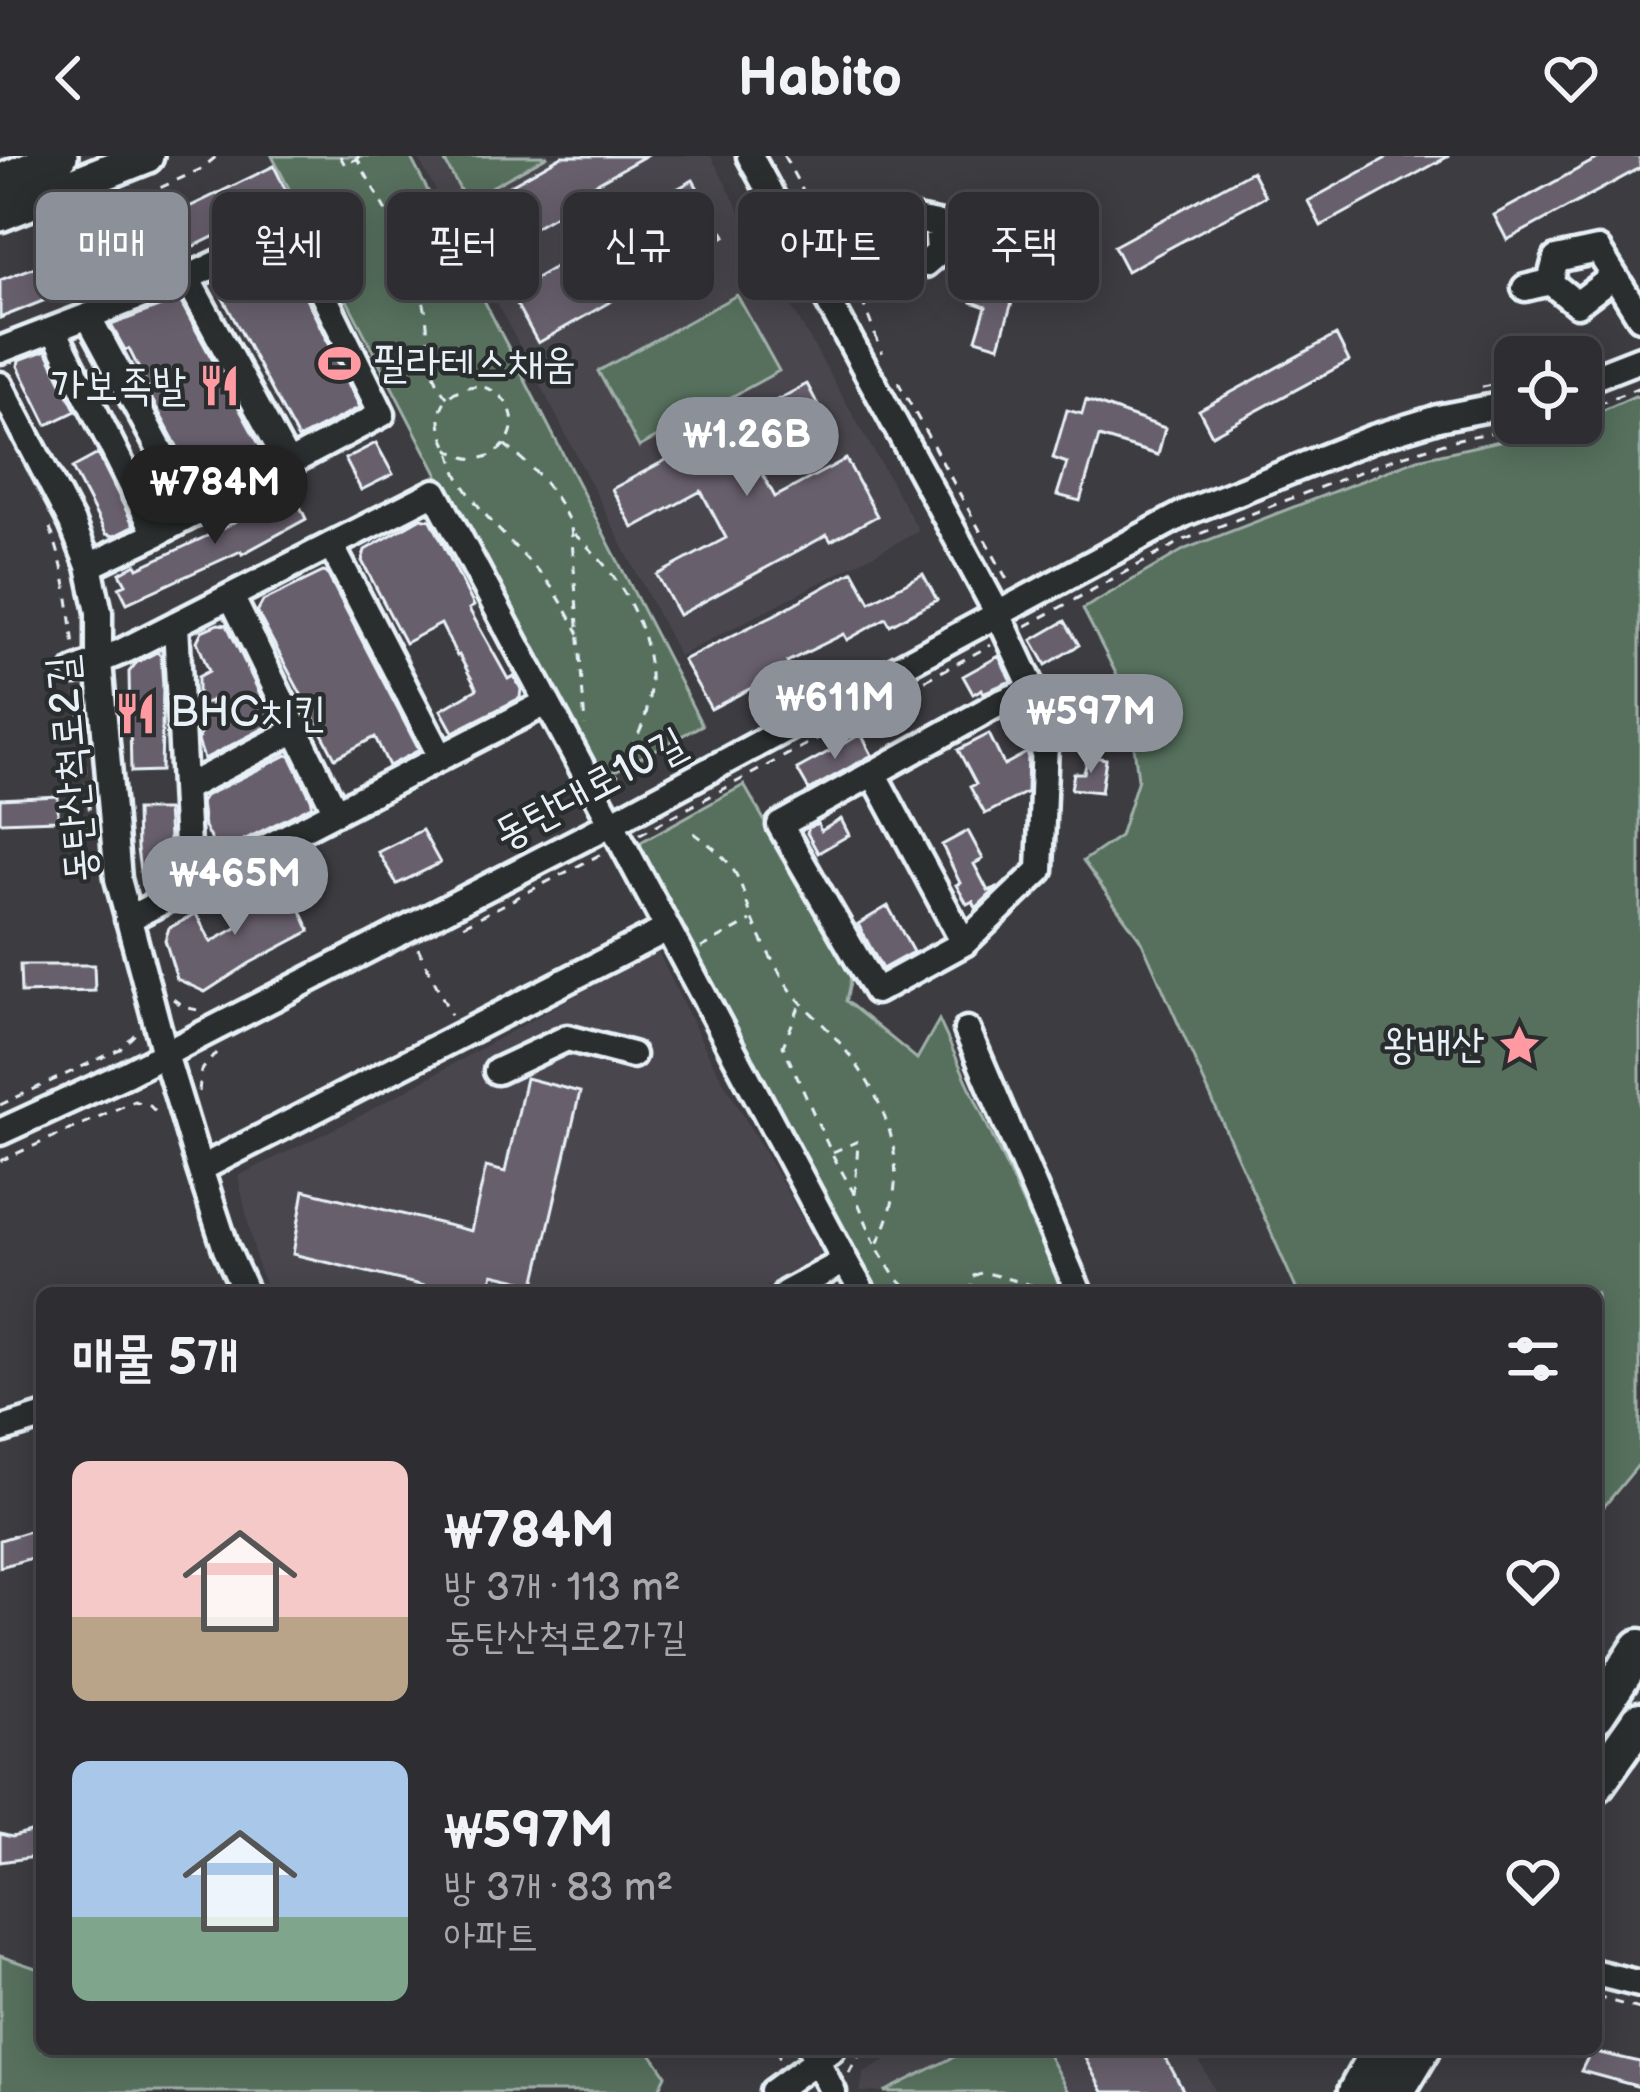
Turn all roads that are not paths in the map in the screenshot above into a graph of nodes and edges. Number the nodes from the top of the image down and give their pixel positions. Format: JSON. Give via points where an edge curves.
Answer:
{"nodes":[{"id":1,"x":60,"y":156,"type":"edge"},
{"id":2,"x":146,"y":156,"type":"edge"},
{"id":3,"x":750,"y":156,"type":"edge"},
{"id":4,"x":0,"y":182,"type":"edge"},
{"id":5,"x":770,"y":192,"type":"edge"},
{"id":6,"x":0,"y":214,"type":"edge"},
{"id":7,"x":1614,"y":276,"type":"junction"},
{"id":8,"x":188,"y":278,"type":"joint"},
{"id":9,"x":130,"y":300,"type":"edge"},
{"id":10,"x":828,"y":300,"type":"edge"},
{"id":11,"x":88,"y":316,"type":"junction"},
{"id":12,"x":1640,"y":317,"type":"edge"},
{"id":13,"x":53,"y":330,"type":"junction"},
{"id":14,"x":0,"y":350,"type":"edge"},
{"id":15,"x":1640,"y":359,"type":"edge"},
{"id":16,"x":1602,"y":374,"type":"edge"},
{"id":17,"x":0,"y":385,"type":"edge"},
{"id":18,"x":1494,"y":407,"type":"edge"},
{"id":19,"x":288,"y":464,"type":"junction"},
{"id":20,"x":194,"y":513,"type":"junction"},
{"id":21,"x":156,"y":534,"type":"junction"},
{"id":22,"x":331,"y":545,"type":"junction"},
{"id":23,"x":89,"y":566,"type":"junction"},
{"id":24,"x":231,"y":596,"type":"junction"},
{"id":25,"x":176,"y":624,"type":"junction"},
{"id":26,"x":1003,"y":625,"type":"junction"},
{"id":27,"x":87,"y":667,"type":"junction"},
{"id":28,"x":1033,"y":689,"type":"junction"},
{"id":29,"x":546,"y":703,"type":"junction"},
{"id":30,"x":296,"y":730,"type":"junction"},
{"id":31,"x":441,"y":757,"type":"junction"},
{"id":32,"x":873,"y":773,"type":"junction"},
{"id":33,"x":185,"y":788,"type":"junction"},
{"id":34,"x":608,"y":803,"type":"junction"},
{"id":35,"x":336,"y":812,"type":"junction"},
{"id":36,"x":189,"y":888,"type":"junction"},
{"id":37,"x":128,"y":920,"type":"junction"},
{"id":38,"x":668,"y":929,"type":"junction"},
{"id":39,"x":964,"y":943,"type":"junction"},
{"id":40,"x":967,"y":1030,"type":"dead end"},
{"id":41,"x":165,"y":1054,"type":"junction"},
{"id":42,"x":632,"y":1055,"type":"dead end"},
{"id":43,"x":496,"y":1071,"type":"dead end"},
{"id":44,"x":0,"y":1132,"type":"edge"},
{"id":45,"x":200,"y":1169,"type":"junction"},
{"id":46,"x":845,"y":1262,"type":"junction"},
{"id":47,"x":243,"y":1287,"type":"edge"},
{"id":48,"x":797,"y":1287,"type":"edge"},
{"id":49,"x":860,"y":1287,"type":"edge"},
{"id":50,"x":1076,"y":1287,"type":"edge"},
{"id":51,"x":36,"y":1419,"type":"edge"},
{"id":52,"x":0,"y":1430,"type":"edge"},
{"id":53,"x":1640,"y":1648,"type":"edge"},
{"id":54,"x":1602,"y":1705,"type":"edge"},
{"id":55,"x":1640,"y":1721,"type":"edge"},
{"id":56,"x":1602,"y":1775,"type":"edge"},
{"id":57,"x":1602,"y":1974,"type":"edge"},
{"id":58,"x":1640,"y":1984,"type":"edge"},
{"id":59,"x":814,"y":2055,"type":"edge"},
{"id":60,"x":821,"y":2055,"type":"edge"},
{"id":61,"x":1379,"y":2055,"type":"edge"},
{"id":62,"x":1417,"y":2055,"type":"edge"},
{"id":63,"x":774,"y":2080,"type":"edge"},
{"id":64,"x":841,"y":2086,"type":"edge"},
{"id":65,"x":1357,"y":2092,"type":"edge"},
{"id":66,"x":1395,"y":2092,"type":"edge"}],
"edges":[{"from":1,"to":4,"type":"main road"},
{"from":2,"to":6,"type":"main road"},
{"from":3,"to":5,"type":"street"},
{"from":7,"to":7,"type":"street","via":[[1598,250],[1556,259],[1538,285],[1577,304]]},
{"from":7,"to":12,"type":"street"},
{"from":8,"to":19,"type":"street"},
{"from":8,"to":19,"type":"street","via":[[291,230],[382,414]]},
{"from":9,"to":11,"type":"street"},
{"from":10,"to":26,"type":"street"},
{"from":11,"to":13,"type":"street"},
{"from":11,"to":20,"type":"street"},
{"from":13,"to":14,"type":"street"},
{"from":13,"to":21,"type":"street"},
{"from":15,"to":16,"type":"street"},
{"from":17,"to":23,"type":"street","name":"동탄산척로2길"},
{"from":18,"to":26,"type":"street","name":"동탄대로10길","via":[[1373,438],[1185,513]]},
{"from":19,"to":20,"type":"street"},
{"from":20,"to":21,"type":"street"},
{"from":21,"to":23,"type":"street"},
{"from":22,"to":24,"type":"street"},
{"from":22,"to":29,"type":"street","via":[[435,493]]},
{"from":22,"to":31,"type":"street"},
{"from":23,"to":27,"type":"street","name":"동탄산척로2길","via":[[99,612]]},
{"from":24,"to":25,"type":"street"},
{"from":24,"to":30,"type":"street"},
{"from":25,"to":27,"type":"street"},
{"from":25,"to":33,"type":"street"},
{"from":26,"to":28,"type":"street"},
{"from":26,"to":34,"type":"street","name":"동탄대로10길"},
{"from":27,"to":37,"type":"street","name":"동탄산척로2길"},
{"from":28,"to":32,"type":"street"},
{"from":28,"to":39,"type":"street","via":[[1046,717],[1040,869]]},
{"from":29,"to":31,"type":"street"},
{"from":29,"to":34,"type":"street"},
{"from":30,"to":33,"type":"street"},
{"from":30,"to":35,"type":"street"},
{"from":31,"to":35,"type":"street"},
{"from":32,"to":39,"type":"street"},
{"from":32,"to":39,"type":"street","via":[[780,825],[876,991]]},
{"from":33,"to":36,"type":"street"},
{"from":34,"to":38,"type":"street"},
{"from":34,"to":41,"type":"street","name":"동탄대로10길"},
{"from":35,"to":36,"type":"street"},
{"from":36,"to":37,"type":"street"},
{"from":37,"to":41,"type":"street","name":"동탄산척로2길"},
{"from":38,"to":45,"type":"street"},
{"from":38,"to":46,"type":"street"},
{"from":40,"to":50,"type":"street"},
{"from":41,"to":44,"type":"street","name":"동탄대로10길"},
{"from":41,"to":45,"type":"street","name":"동탄산척로2길"},
{"from":42,"to":43,"type":"street","via":[[567,1038]]},
{"from":45,"to":47,"type":"street","name":"동탄산척로2길"},
{"from":46,"to":48,"type":"street"},
{"from":46,"to":49,"type":"street"},
{"from":51,"to":52,"type":"street"},
{"from":53,"to":54,"type":"highway"},
{"from":55,"to":56,"type":"highway"},
{"from":57,"to":58,"type":"street"},
{"from":59,"to":63,"type":"street"},
{"from":60,"to":64,"type":"street"},
{"from":61,"to":65,"type":"highway"},
{"from":62,"to":66,"type":"highway"}]}
